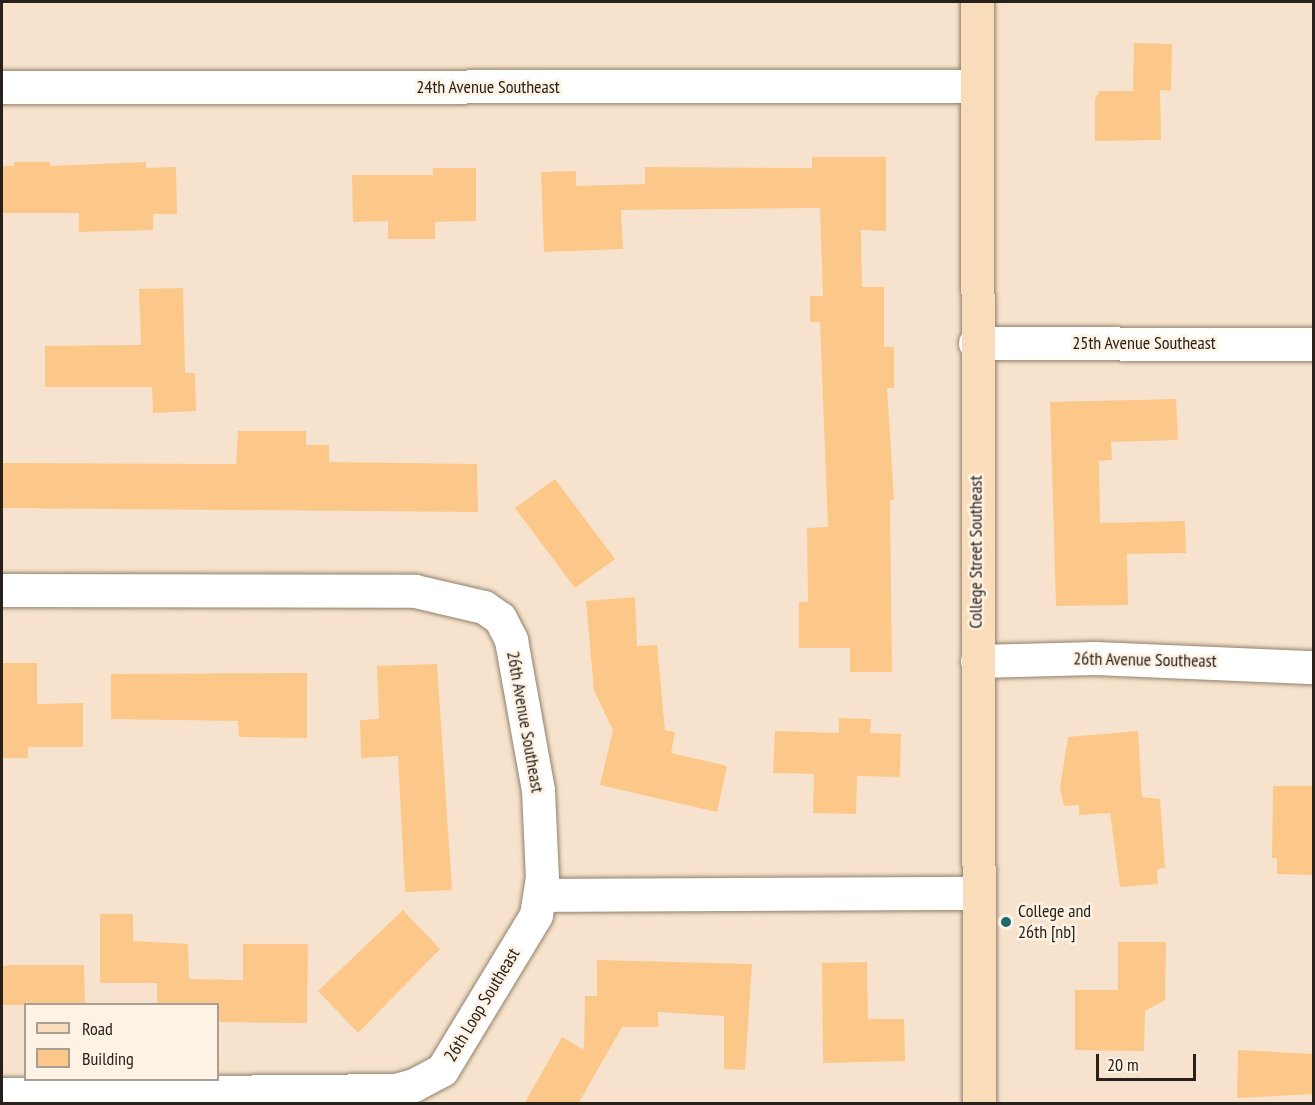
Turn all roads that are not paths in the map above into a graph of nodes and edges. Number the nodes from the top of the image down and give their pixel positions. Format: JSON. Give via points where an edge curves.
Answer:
{"nodes":[{"id":1,"x":977,"y":2,"type":"edge"},
{"id":2,"x":974,"y":86,"type":"junction"},
{"id":3,"x":2,"y":87,"type":"edge"},
{"id":4,"x":975,"y":343,"type":"junction"},
{"id":5,"x":1314,"y":344,"type":"edge"},
{"id":6,"x":2,"y":590,"type":"edge"},
{"id":7,"x":977,"y":661,"type":"junction"},
{"id":8,"x":1314,"y":667,"type":"edge"},
{"id":9,"x":979,"y":893,"type":"junction"},
{"id":10,"x":542,"y":895,"type":"junction"},
{"id":11,"x":2,"y":1094,"type":"edge"},
{"id":12,"x":979,"y":1104,"type":"edge"}],
"edges":[{"from":1,"to":2,"type":"main road","name":"College Street Southeast"},
{"from":2,"to":3,"type":"street","name":"24th Avenue Southeast"},
{"from":2,"to":4,"type":"main road","name":"College Street Southeast"},
{"from":4,"to":5,"type":"street","name":"25th Avenue Southeast"},
{"from":4,"to":7,"type":"main road","name":"College Street Southeast"},
{"from":6,"to":10,"type":"street","name":"26th Avenue Southeast","via":[[415,591],[484,607],[500,618],[511,640],[538,790]]},
{"from":7,"to":8,"type":"street","name":"26th Avenue Southeast","via":[[1095,658]]},
{"from":7,"to":9,"type":"main road","name":"College Street Southeast"},
{"from":9,"to":10,"type":"street"},
{"from":9,"to":12,"type":"main road","name":"College Street Southeast"},
{"from":10,"to":11,"type":"street","name":"26th Loop Southeast","via":[[536,915],[442,1071],[414,1085],[395,1090]]}]}
